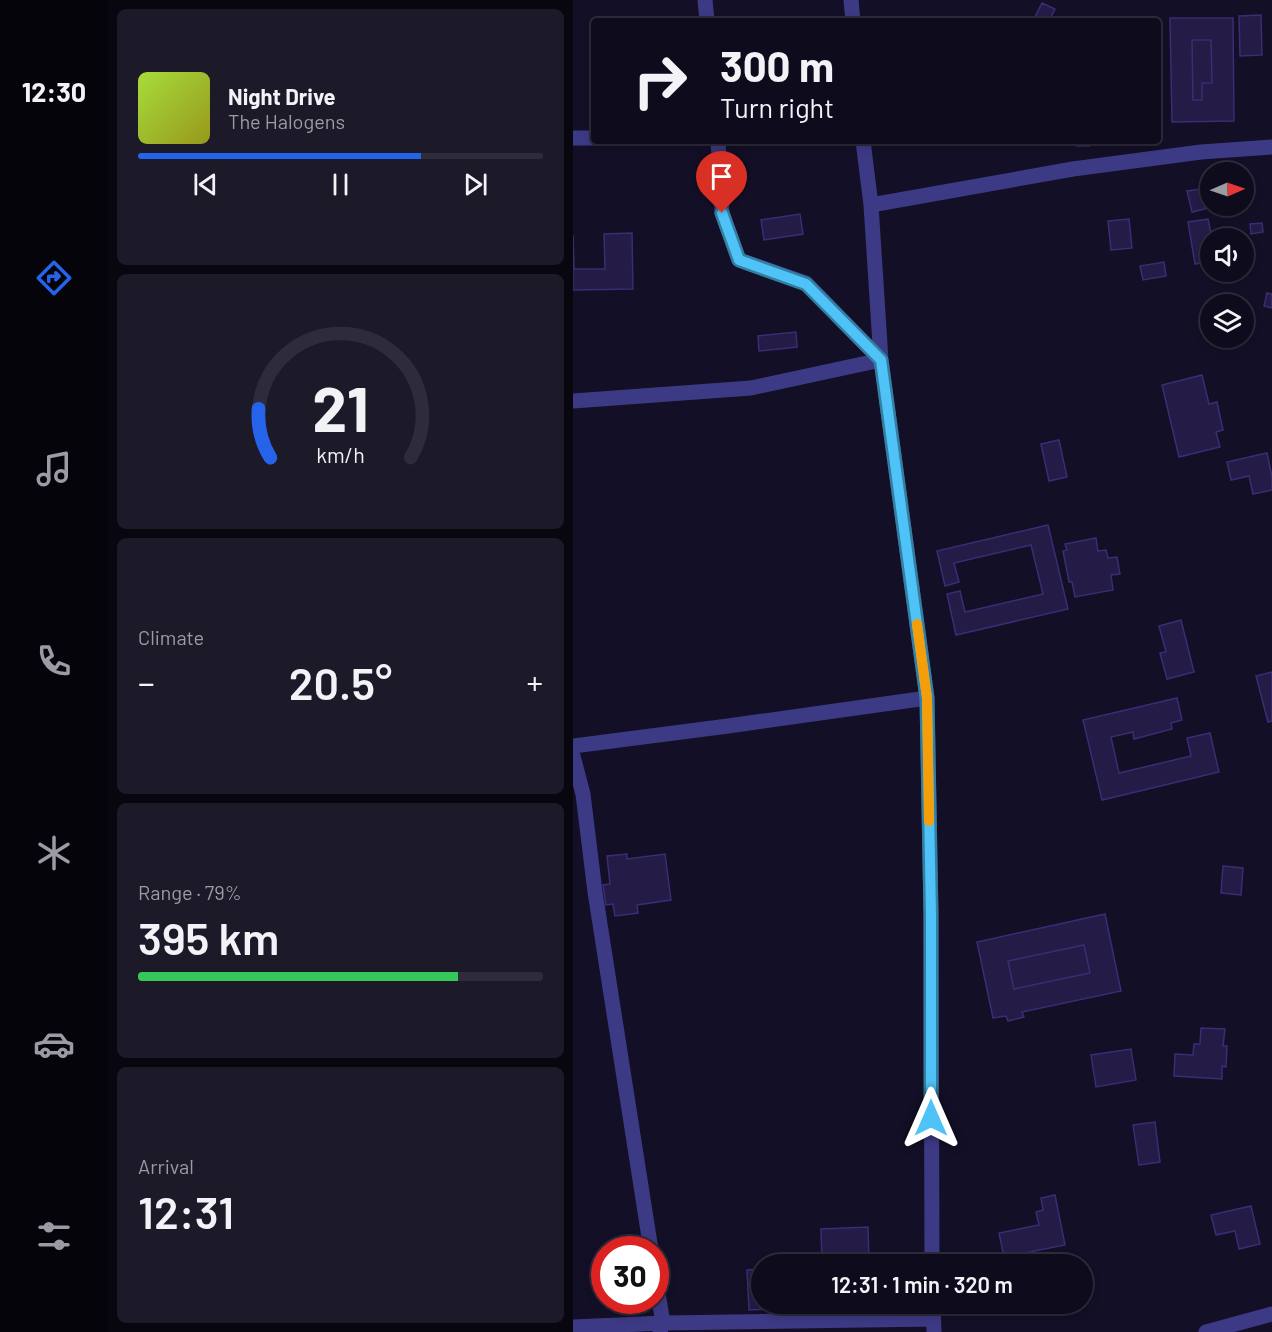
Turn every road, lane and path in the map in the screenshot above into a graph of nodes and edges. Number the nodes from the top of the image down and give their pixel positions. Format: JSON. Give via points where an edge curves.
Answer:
{"nodes":[{"id":1,"x":705,"y":0,"type":"edge"},
{"id":2,"x":851,"y":0,"type":"edge"},
{"id":3,"x":707,"y":18,"type":"edge"},
{"id":4,"x":853,"y":18,"type":"edge"},
{"id":5,"x":573,"y":138,"type":"edge"},
{"id":6,"x":591,"y":138,"type":"edge"},
{"id":7,"x":718,"y":144,"type":"edge"},
{"id":8,"x":863,"y":144,"type":"edge"},
{"id":9,"x":1272,"y":147,"type":"edge"},
{"id":10,"x":871,"y":205,"type":"junction"},
{"id":11,"x":881,"y":360,"type":"junction"},
{"id":12,"x":573,"y":401,"type":"edge"},
{"id":13,"x":927,"y":698,"type":"junction"},
{"id":14,"x":573,"y":746,"type":"edge"},
{"id":15,"x":573,"y":756,"type":"edge"},
{"id":16,"x":649,"y":1236,"type":"edge"},
{"id":17,"x":932,"y":1254,"type":"edge"},
{"id":18,"x":1272,"y":1314,"type":"edge"},
{"id":19,"x":933,"y":1318,"type":"edge"},
{"id":20,"x":573,"y":1327,"type":"edge"},
{"id":21,"x":662,"y":1328,"type":"edge"},
{"id":22,"x":1206,"y":1332,"type":"edge"}],
"edges":[{"from":1,"to":3,"type":"street"},
{"from":2,"to":4,"type":"street"},
{"from":5,"to":6,"type":"street"},
{"from":7,"to":11,"type":"street","via":[[722,213],[739,260],[806,284]]},
{"from":8,"to":10,"type":"street"},
{"from":9,"to":10,"type":"street","via":[[1074,169]]},
{"from":10,"to":11,"type":"street"},
{"from":11,"to":12,"type":"street","via":[[751,388]]},
{"from":11,"to":13,"type":"street"},
{"from":13,"to":14,"type":"street"},
{"from":13,"to":17,"type":"street"},
{"from":15,"to":16,"type":"street","via":[[583,794]]},
{"from":18,"to":22,"type":"street"},
{"from":19,"to":21,"type":"street"},
{"from":20,"to":21,"type":"street"}]}
